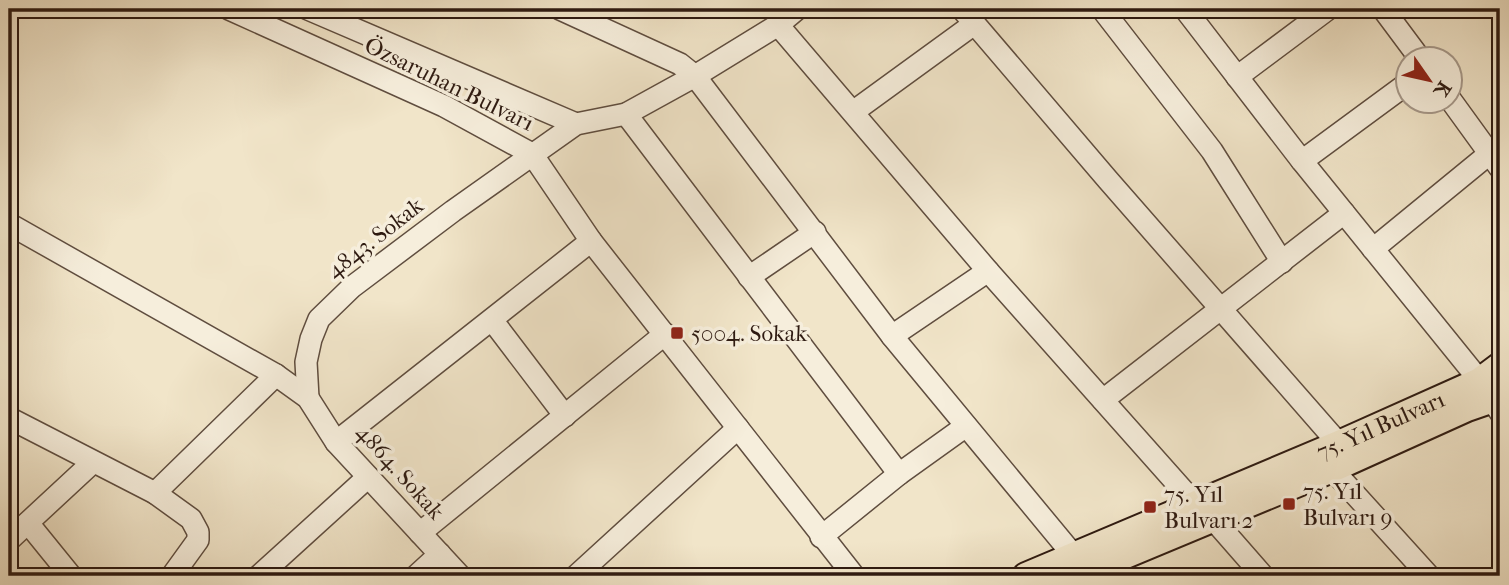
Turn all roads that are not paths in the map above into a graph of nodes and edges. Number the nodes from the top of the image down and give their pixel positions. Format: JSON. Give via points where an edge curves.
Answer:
{"nodes":[{"id":1,"x":229,"y":9,"type":"edge"},
{"id":2,"x":307,"y":9,"type":"edge"},
{"id":3,"x":560,"y":9,"type":"edge"},
{"id":4,"x":797,"y":9,"type":"edge"},
{"id":5,"x":1102,"y":9,"type":"edge"},
{"id":6,"x":1185,"y":9,"type":"edge"},
{"id":7,"x":1328,"y":9,"type":"edge"},
{"id":8,"x":1383,"y":9,"type":"edge"},
{"id":9,"x":968,"y":16,"type":"edge"},
{"id":10,"x":778,"y":25,"type":"junction"},
{"id":11,"x":1411,"y":46,"type":"edge"},
{"id":12,"x":695,"y":76,"type":"junction"},
{"id":13,"x":1237,"y":77,"type":"junction"},
{"id":14,"x":1394,"y":93,"type":"edge"},
{"id":15,"x":852,"y":112,"type":"junction"},
{"id":16,"x":626,"y":114,"type":"junction"},
{"id":17,"x":1462,"y":116,"type":"edge"},
{"id":18,"x":576,"y":124,"type":"junction"},
{"id":19,"x":532,"y":154,"type":"junction"},
{"id":20,"x":1302,"y":161,"type":"junction"},
{"id":21,"x":1495,"y":161,"type":"edge"},
{"id":22,"x":1344,"y":213,"type":"junction"},
{"id":23,"x":9,"y":224,"type":"edge"},
{"id":24,"x":815,"y":232,"type":"junction"},
{"id":25,"x":591,"y":241,"type":"junction"},
{"id":26,"x":1373,"y":249,"type":"junction"},
{"id":27,"x":1282,"y":262,"type":"junction"},
{"id":28,"x":988,"y":271,"type":"junction"},
{"id":29,"x":750,"y":277,"type":"junction"},
{"id":30,"x":1220,"y":308,"type":"junction"},
{"id":31,"x":492,"y":320,"type":"junction"},
{"id":32,"x":665,"y":334,"type":"junction"},
{"id":33,"x":892,"y":336,"type":"junction"},
{"id":34,"x":276,"y":375,"type":"junction"},
{"id":35,"x":1495,"y":390,"type":"edge"},
{"id":36,"x":308,"y":398,"type":"junction"},
{"id":37,"x":1103,"y":400,"type":"junction"},
{"id":38,"x":565,"y":416,"type":"junction"},
{"id":39,"x":9,"y":418,"type":"edge"},
{"id":40,"x":966,"y":426,"type":"junction"},
{"id":41,"x":738,"y":428,"type":"junction"},
{"id":42,"x":336,"y":442,"type":"junction"},
{"id":43,"x":1336,"y":457,"type":"junction"},
{"id":44,"x":92,"y":463,"type":"junction"},
{"id":45,"x":899,"y":474,"type":"junction"},
{"id":46,"x":368,"y":477,"type":"junction"},
{"id":47,"x":155,"y":493,"type":"junction"},
{"id":48,"x":1205,"y":512,"type":"junction"},
{"id":49,"x":28,"y":523,"type":"junction"},
{"id":50,"x":420,"y":533,"type":"junction"},
{"id":51,"x":821,"y":537,"type":"junction"},
{"id":52,"x":9,"y":540,"type":"edge"},
{"id":53,"x":440,"y":554,"type":"junction"},
{"id":54,"x":1080,"y":570,"type":"edge"},
{"id":55,"x":71,"y":576,"type":"edge"},
{"id":56,"x":172,"y":576,"type":"edge"},
{"id":57,"x":258,"y":576,"type":"edge"},
{"id":58,"x":415,"y":576,"type":"edge"},
{"id":59,"x":460,"y":576,"type":"edge"},
{"id":60,"x":576,"y":576,"type":"edge"},
{"id":61,"x":854,"y":576,"type":"edge"},
{"id":62,"x":1026,"y":576,"type":"edge"},
{"id":63,"x":1263,"y":576,"type":"edge"},
{"id":64,"x":1429,"y":576,"type":"edge"}],
"edges":[{"from":1,"to":19,"type":"street","name":"Özsaruhan Bulvarı","via":[[444,106]]},
{"from":2,"to":18,"type":"street","name":"Özsaruhan Bulvarı"},
{"from":3,"to":12,"type":"street","via":[[680,64]]},
{"from":4,"to":10,"type":"street"},
{"from":5,"to":27,"type":"street","via":[[1212,150]]},
{"from":6,"to":13,"type":"street"},
{"from":7,"to":13,"type":"street"},
{"from":8,"to":11,"type":"street"},
{"from":9,"to":15,"type":"street"},
{"from":9,"to":30,"type":"street"},
{"from":10,"to":12,"type":"street"},
{"from":10,"to":15,"type":"street"},
{"from":12,"to":16,"type":"street"},
{"from":12,"to":24,"type":"street"},
{"from":13,"to":20,"type":"street"},
{"from":14,"to":20,"type":"street"},
{"from":15,"to":28,"type":"street"},
{"from":16,"to":18,"type":"street"},
{"from":16,"to":29,"type":"street"},
{"from":17,"to":21,"type":"street"},
{"from":18,"to":19,"type":"street","name":"4843. Sokak"},
{"from":19,"to":25,"type":"street"},
{"from":19,"to":36,"type":"street","name":"4843. Sokak","via":[[352,287],[319,319],[306,362]]},
{"from":20,"to":22,"type":"street"},
{"from":21,"to":26,"type":"street"},
{"from":22,"to":26,"type":"street"},
{"from":22,"to":27,"type":"street"},
{"from":23,"to":34,"type":"street"},
{"from":24,"to":29,"type":"street"},
{"from":24,"to":33,"type":"street"},
{"from":25,"to":31,"type":"street"},
{"from":25,"to":32,"type":"street"},
{"from":26,"to":35,"type":"street"},
{"from":27,"to":30,"type":"street"},
{"from":28,"to":33,"type":"street"},
{"from":28,"to":37,"type":"street"},
{"from":29,"to":45,"type":"street"},
{"from":30,"to":37,"type":"street"},
{"from":30,"to":43,"type":"street"},
{"from":31,"to":38,"type":"street"},
{"from":31,"to":42,"type":"street"},
{"from":32,"to":38,"type":"street"},
{"from":32,"to":41,"type":"street"},
{"from":33,"to":40,"type":"street"},
{"from":34,"to":36,"type":"street"},
{"from":34,"to":47,"type":"street"},
{"from":35,"to":43,"type":"main road","name":"75. Yıl Bulvarı","via":[[1466,408]]},
{"from":36,"to":42,"type":"street","name":"4864. Sokak"},
{"from":37,"to":48,"type":"street"},
{"from":38,"to":50,"type":"street"},
{"from":39,"to":44,"type":"street"},
{"from":40,"to":45,"type":"street"},
{"from":40,"to":54,"type":"street"},
{"from":41,"to":51,"type":"street"},
{"from":41,"to":60,"type":"street"},
{"from":42,"to":46,"type":"street","name":"4864. Sokak"},
{"from":43,"to":48,"type":"main road","name":"75. Yıl Bulvarı"},
{"from":43,"to":64,"type":"street"},
{"from":44,"to":47,"type":"street"},
{"from":44,"to":49,"type":"street"},
{"from":45,"to":51,"type":"street"},
{"from":46,"to":50,"type":"street","name":"4864. Sokak"},
{"from":46,"to":57,"type":"street"},
{"from":47,"to":56,"type":"street","via":[[191,519],[198,531],[198,540]]},
{"from":48,"to":54,"type":"main road","name":"75. Yıl Bulvarı"},
{"from":48,"to":63,"type":"street"},
{"from":49,"to":52,"type":"street"},
{"from":49,"to":55,"type":"street"},
{"from":50,"to":53,"type":"street","name":"4864. Sokak"},
{"from":51,"to":61,"type":"street"},
{"from":53,"to":58,"type":"street"},
{"from":53,"to":59,"type":"street","name":"4864. Sokak"},
{"from":54,"to":62,"type":"main road","name":"75. Yıl Bulvarı"}]}
